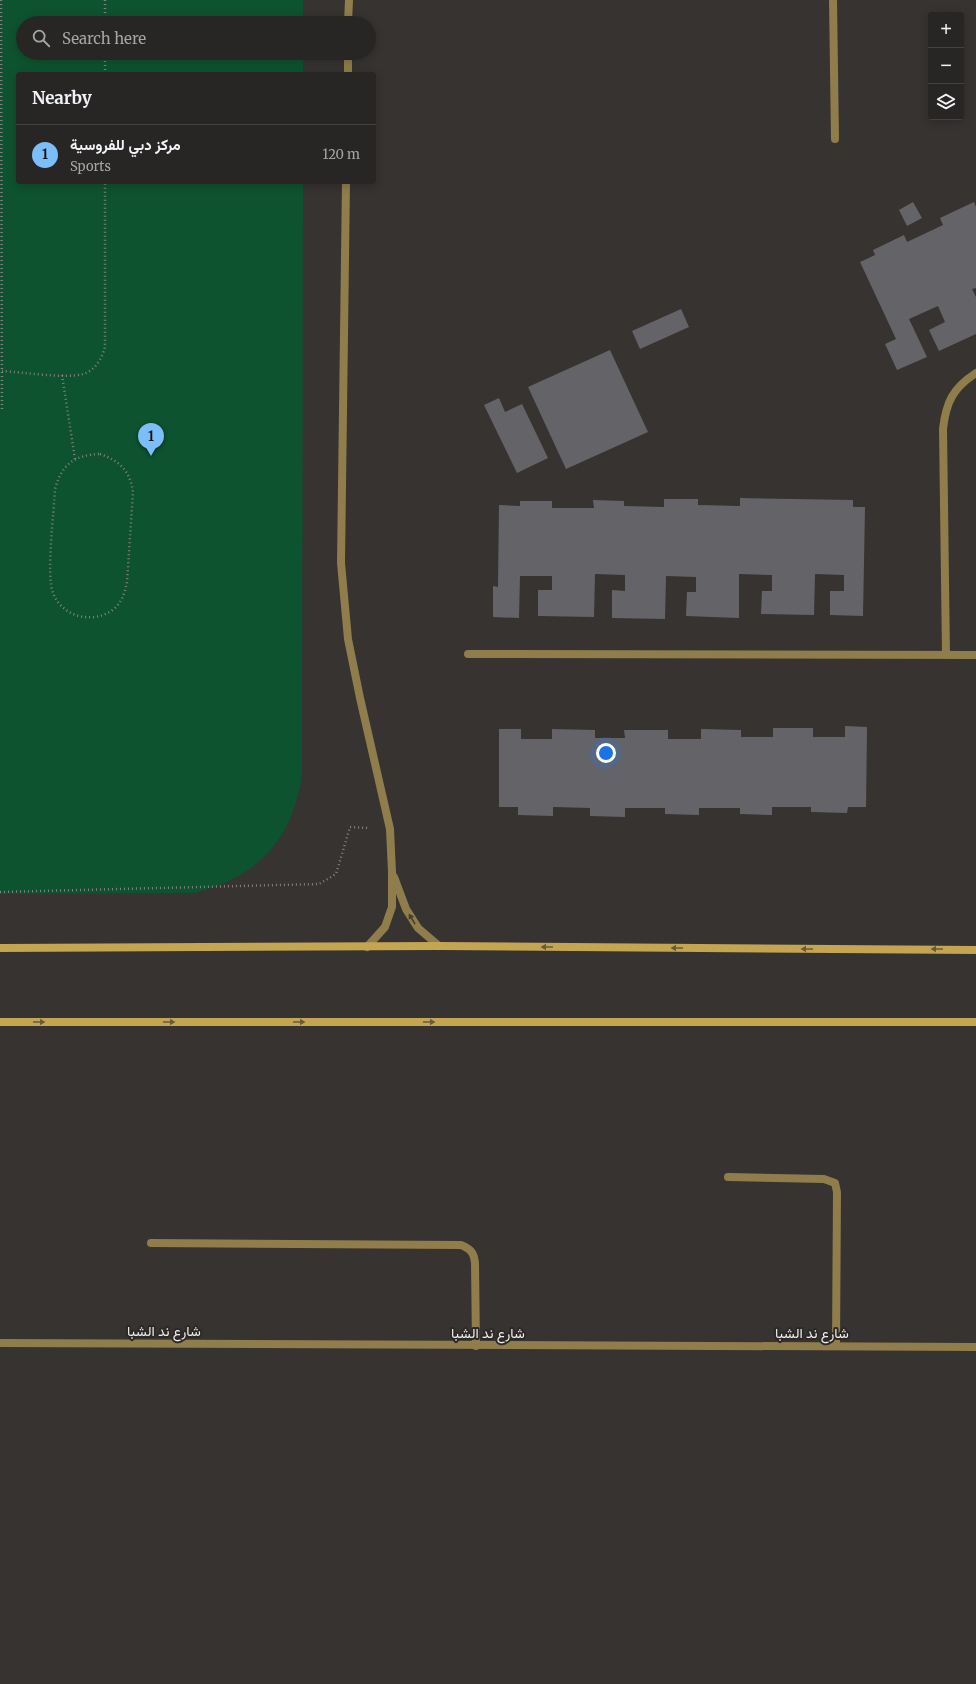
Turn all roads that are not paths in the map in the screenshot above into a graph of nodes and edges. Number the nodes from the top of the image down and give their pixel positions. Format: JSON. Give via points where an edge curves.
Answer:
{"nodes":[{"id":1,"x":349,"y":0,"type":"edge"},
{"id":2,"x":833,"y":0,"type":"edge"},
{"id":3,"x":348,"y":16,"type":"edge"},
{"id":4,"x":348,"y":60,"type":"edge"},
{"id":5,"x":348,"y":72,"type":"edge"},
{"id":6,"x":835,"y":139,"type":"dead end"},
{"id":7,"x":346,"y":184,"type":"edge"},
{"id":8,"x":976,"y":373,"type":"edge"},
{"id":9,"x":468,"y":654,"type":"dead end"},
{"id":10,"x":946,"y":655,"type":"junction"},
{"id":11,"x":976,"y":655,"type":"edge"},
{"id":12,"x":392,"y":872,"type":"junction"},
{"id":13,"x":439,"y":946,"type":"junction"},
{"id":14,"x":367,"y":947,"type":"junction"},
{"id":15,"x":0,"y":948,"type":"edge"},
{"id":16,"x":976,"y":950,"type":"edge"},
{"id":17,"x":0,"y":1022,"type":"edge"},
{"id":18,"x":976,"y":1022,"type":"edge"},
{"id":19,"x":728,"y":1177,"type":"dead end"},
{"id":20,"x":151,"y":1243,"type":"dead end"},
{"id":21,"x":0,"y":1344,"type":"edge"},
{"id":22,"x":476,"y":1346,"type":"junction"},
{"id":23,"x":836,"y":1346,"type":"junction"},
{"id":24,"x":976,"y":1347,"type":"edge"}],
"edges":[{"from":1,"to":3,"type":"street"},
{"from":2,"to":6,"type":"street"},
{"from":4,"to":5,"type":"street"},
{"from":7,"to":12,"type":"street","via":[[341,563],[353,669],[390,829]]},
{"from":8,"to":10,"type":"street","via":[[952,394],[945,411],[943,429]]},
{"from":9,"to":10,"type":"street"},
{"from":10,"to":11,"type":"street"},
{"from":13,"to":12,"type":"street","one_way":true,"via":[[418,928],[406,909]]},
{"from":12,"to":14,"type":"street","via":[[392,907],[385,927]]},
{"from":13,"to":14,"type":"main road"},
{"from":16,"to":13,"type":"main road","one_way":true},
{"from":14,"to":15,"type":"main road"},
{"from":17,"to":18,"type":"main road","one_way":true},
{"from":19,"to":23,"type":"street","via":[[824,1179],[835,1183]]},
{"from":20,"to":22,"type":"street","via":[[461,1245],[469,1248],[474,1254]]},
{"from":21,"to":22,"type":"street","name":"شارع ند الشبا"},
{"from":22,"to":23,"type":"street","name":"شارع ند الشبا"},
{"from":23,"to":24,"type":"street","name":"شارع ند الشبا"}]}
